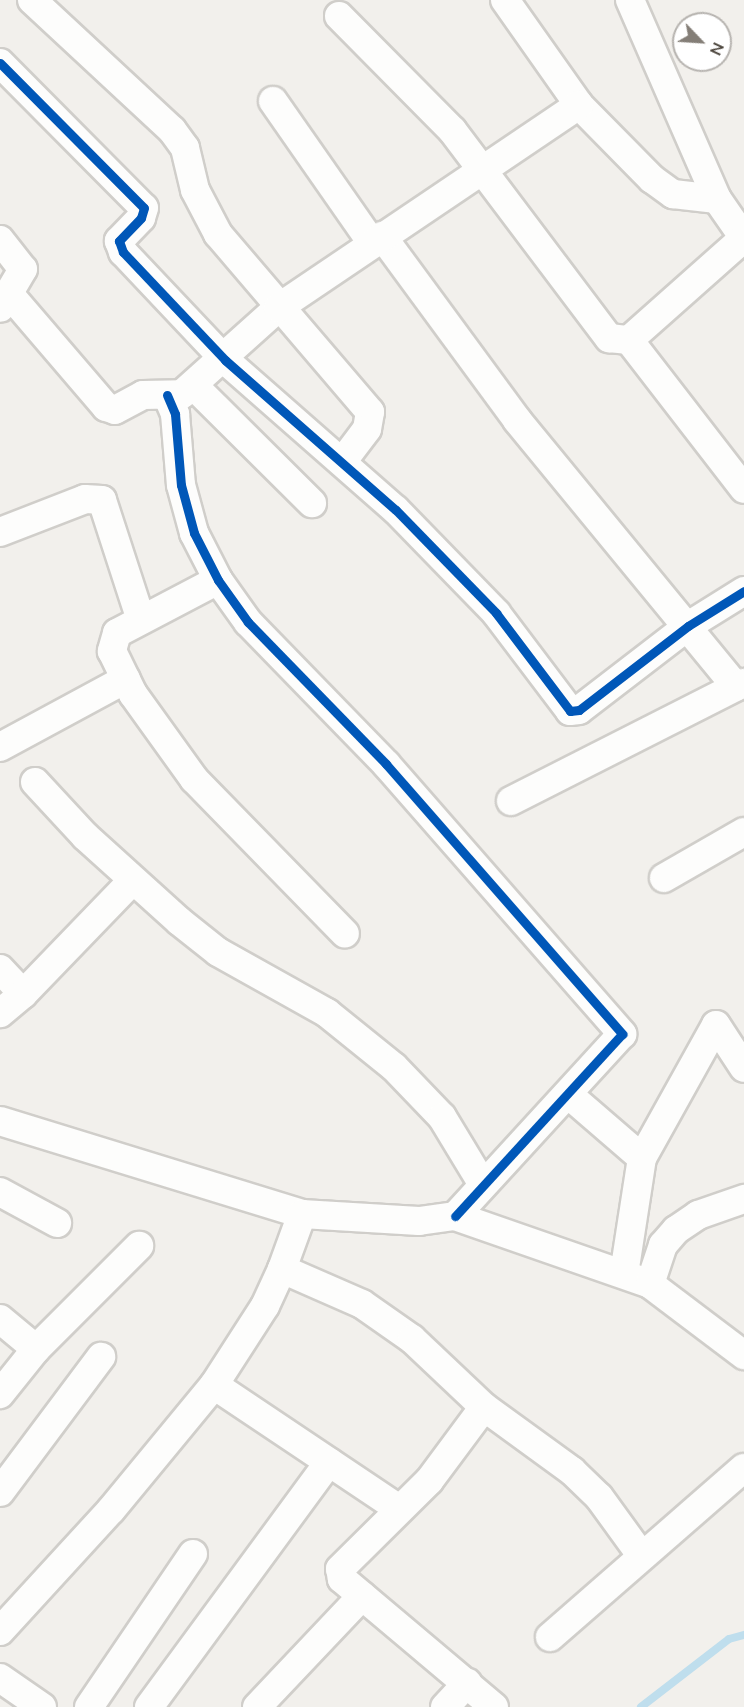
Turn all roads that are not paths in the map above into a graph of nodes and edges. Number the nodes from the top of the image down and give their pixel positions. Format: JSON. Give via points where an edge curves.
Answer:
{"nodes":[{"id":1,"x":32,"y":0,"type":"edge"},
{"id":2,"x":505,"y":0,"type":"edge"},
{"id":3,"x":630,"y":0,"type":"edge"},
{"id":4,"x":339,"y":16,"type":"dead end"},
{"id":5,"x":0,"y":63,"type":"edge"},
{"id":6,"x":273,"y":102,"type":"dead end"},
{"id":7,"x":579,"y":105,"type":"junction"},
{"id":8,"x":481,"y":167,"type":"junction"},
{"id":9,"x":717,"y":199,"type":"junction"},
{"id":10,"x":744,"y":238,"type":"edge"},
{"id":11,"x":377,"y":239,"type":"junction"},
{"id":12,"x":0,"y":240,"type":"edge"},
{"id":13,"x":6,"y":302,"type":"edge"},
{"id":14,"x":278,"y":308,"type":"junction"},
{"id":15,"x":629,"y":340,"type":"junction"},
{"id":16,"x":225,"y":360,"type":"junction"},
{"id":17,"x":195,"y":387,"type":"junction"},
{"id":18,"x":167,"y":394,"type":"junction"},
{"id":19,"x":342,"y":461,"type":"junction"},
{"id":20,"x":744,"y":489,"type":"edge"},
{"id":21,"x":312,"y":503,"type":"dead end"},
{"id":22,"x":0,"y":532,"type":"edge"},
{"id":23,"x":218,"y":580,"type":"junction"},
{"id":24,"x":744,"y":591,"type":"edge"},
{"id":25,"x":141,"y":620,"type":"junction"},
{"id":26,"x":688,"y":626,"type":"junction"},
{"id":27,"x":126,"y":679,"type":"junction"},
{"id":28,"x":740,"y":685,"type":"edge"},
{"id":29,"x":0,"y":747,"type":"edge"},
{"id":30,"x":35,"y":782,"type":"dead end"},
{"id":31,"x":511,"y":801,"type":"dead end"},
{"id":32,"x":744,"y":832,"type":"edge"},
{"id":33,"x":664,"y":878,"type":"dead end"},
{"id":34,"x":133,"y":880,"type":"junction"},
{"id":35,"x":345,"y":934,"type":"dead end"},
{"id":36,"x":0,"y":969,"type":"edge"},
{"id":37,"x":22,"y":994,"type":"junction"},
{"id":38,"x":0,"y":1013,"type":"edge"},
{"id":39,"x":744,"y":1068,"type":"edge"},
{"id":40,"x":569,"y":1095,"type":"junction"},
{"id":41,"x":0,"y":1121,"type":"edge"},
{"id":42,"x":642,"y":1158,"type":"junction"},
{"id":43,"x":482,"y":1183,"type":"junction"},
{"id":44,"x":0,"y":1192,"type":"edge"},
{"id":45,"x":744,"y":1199,"type":"edge"},
{"id":46,"x":302,"y":1214,"type":"junction"},
{"id":47,"x":455,"y":1216,"type":"junction"},
{"id":48,"x":57,"y":1223,"type":"dead end"},
{"id":49,"x":139,"y":1246,"type":"dead end"},
{"id":50,"x":282,"y":1269,"type":"junction"},
{"id":51,"x":637,"y":1279,"type":"junction"},
{"id":52,"x":0,"y":1319,"type":"edge"},
{"id":53,"x":36,"y":1349,"type":"junction"},
{"id":54,"x":744,"y":1355,"type":"edge"},
{"id":55,"x":101,"y":1357,"type":"dead end"},
{"id":56,"x":214,"y":1385,"type":"junction"},
{"id":57,"x":0,"y":1394,"type":"edge"},
{"id":58,"x":484,"y":1407,"type":"junction"},
{"id":59,"x":329,"y":1462,"type":"junction"},
{"id":60,"x":744,"y":1468,"type":"edge"},
{"id":61,"x":0,"y":1492,"type":"edge"},
{"id":62,"x":399,"y":1509,"type":"junction"},
{"id":63,"x":193,"y":1554,"type":"dead end"},
{"id":64,"x":641,"y":1555,"type":"junction"},
{"id":65,"x":362,"y":1596,"type":"junction"},
{"id":66,"x":0,"y":1632,"type":"edge"},
{"id":67,"x":550,"y":1637,"type":"dead end"},
{"id":68,"x":0,"y":1678,"type":"edge"},
{"id":69,"x":467,"y":1683,"type":"junction"},
{"id":70,"x":42,"y":1707,"type":"edge"},
{"id":71,"x":89,"y":1707,"type":"edge"},
{"id":72,"x":148,"y":1707,"type":"edge"},
{"id":73,"x":256,"y":1707,"type":"edge"},
{"id":74,"x":445,"y":1707,"type":"edge"},
{"id":75,"x":495,"y":1707,"type":"edge"}],
"edges":[{"from":1,"to":14,"type":"street","via":[[172,130],[185,148],[206,215]]},
{"from":2,"to":7,"type":"street"},
{"from":3,"to":9,"type":"street"},
{"from":4,"to":8,"type":"street","via":[[452,130]]},
{"from":5,"to":16,"type":"street","via":[[138,199],[144,208],[141,218],[119,241],[123,252]]},
{"from":6,"to":11,"type":"street"},
{"from":7,"to":8,"type":"street"},
{"from":7,"to":9,"type":"street","via":[[673,194]]},
{"from":8,"to":11,"type":"street"},
{"from":8,"to":15,"type":"street","via":[[599,329],[619,342]]},
{"from":9,"to":10,"type":"street"},
{"from":10,"to":15,"type":"street"},
{"from":11,"to":14,"type":"street"},
{"from":11,"to":26,"type":"street","via":[[517,420]]},
{"from":12,"to":13,"type":"street","via":[[23,269]]},
{"from":13,"to":18,"type":"street","via":[[106,407],[115,410],[143,395]]},
{"from":14,"to":16,"type":"street"},
{"from":14,"to":19,"type":"street","via":[[370,412],[367,429]]},
{"from":15,"to":20,"type":"street"},
{"from":16,"to":17,"type":"street"},
{"from":16,"to":19,"type":"street"},
{"from":17,"to":18,"type":"street"},
{"from":17,"to":21,"type":"street"},
{"from":18,"to":23,"type":"street","via":[[175,414],[181,485],[194,533]]},
{"from":19,"to":26,"type":"street","via":[[496,613],[570,711],[579,710]]},
{"from":22,"to":25,"type":"street","via":[[85,499],[102,500]]},
{"from":23,"to":25,"type":"street"},
{"from":23,"to":40,"type":"street","via":[[248,622],[349,724],[514,916],[616,1024],[622,1034],[619,1043]]},
{"from":24,"to":26,"type":"street"},
{"from":25,"to":27,"type":"street","via":[[112,641]]},
{"from":26,"to":28,"type":"street"},
{"from":27,"to":29,"type":"street"},
{"from":27,"to":35,"type":"street","via":[[194,779]]},
{"from":28,"to":31,"type":"street"},
{"from":30,"to":34,"type":"street"},
{"from":32,"to":33,"type":"street"},
{"from":34,"to":37,"type":"street"},
{"from":34,"to":43,"type":"street","via":[[218,952],[327,1012],[394,1067],[442,1118]]},
{"from":36,"to":37,"type":"street"},
{"from":37,"to":38,"type":"street"},
{"from":39,"to":42,"type":"street","via":[[716,1025]]},
{"from":40,"to":42,"type":"street"},
{"from":40,"to":43,"type":"street"},
{"from":41,"to":46,"type":"street"},
{"from":42,"to":51,"type":"street"},
{"from":43,"to":47,"type":"street"},
{"from":44,"to":48,"type":"street"},
{"from":45,"to":51,"type":"street","via":[[698,1215],[676,1230]]},
{"from":46,"to":47,"type":"street","via":[[419,1221]]},
{"from":46,"to":50,"type":"street"},
{"from":47,"to":51,"type":"street"},
{"from":49,"to":53,"type":"street"},
{"from":50,"to":56,"type":"street","via":[[266,1306]]},
{"from":50,"to":58,"type":"street","via":[[362,1304],[412,1339]]},
{"from":51,"to":54,"type":"street"},
{"from":52,"to":53,"type":"street"},
{"from":53,"to":57,"type":"street"},
{"from":55,"to":61,"type":"street"},
{"from":56,"to":59,"type":"street"},
{"from":56,"to":66,"type":"street","via":[[111,1510]]},
{"from":58,"to":62,"type":"street","via":[[429,1481]]},
{"from":58,"to":64,"type":"street","via":[[572,1471],[599,1497]]},
{"from":59,"to":62,"type":"street"},
{"from":59,"to":72,"type":"street"},
{"from":60,"to":64,"type":"street"},
{"from":62,"to":65,"type":"street","via":[[340,1569],[342,1579]]},
{"from":63,"to":71,"type":"street"},
{"from":64,"to":67,"type":"street"},
{"from":65,"to":69,"type":"street"},
{"from":65,"to":73,"type":"street"},
{"from":68,"to":70,"type":"street"},
{"from":69,"to":74,"type":"street"},
{"from":69,"to":75,"type":"street"}]}
